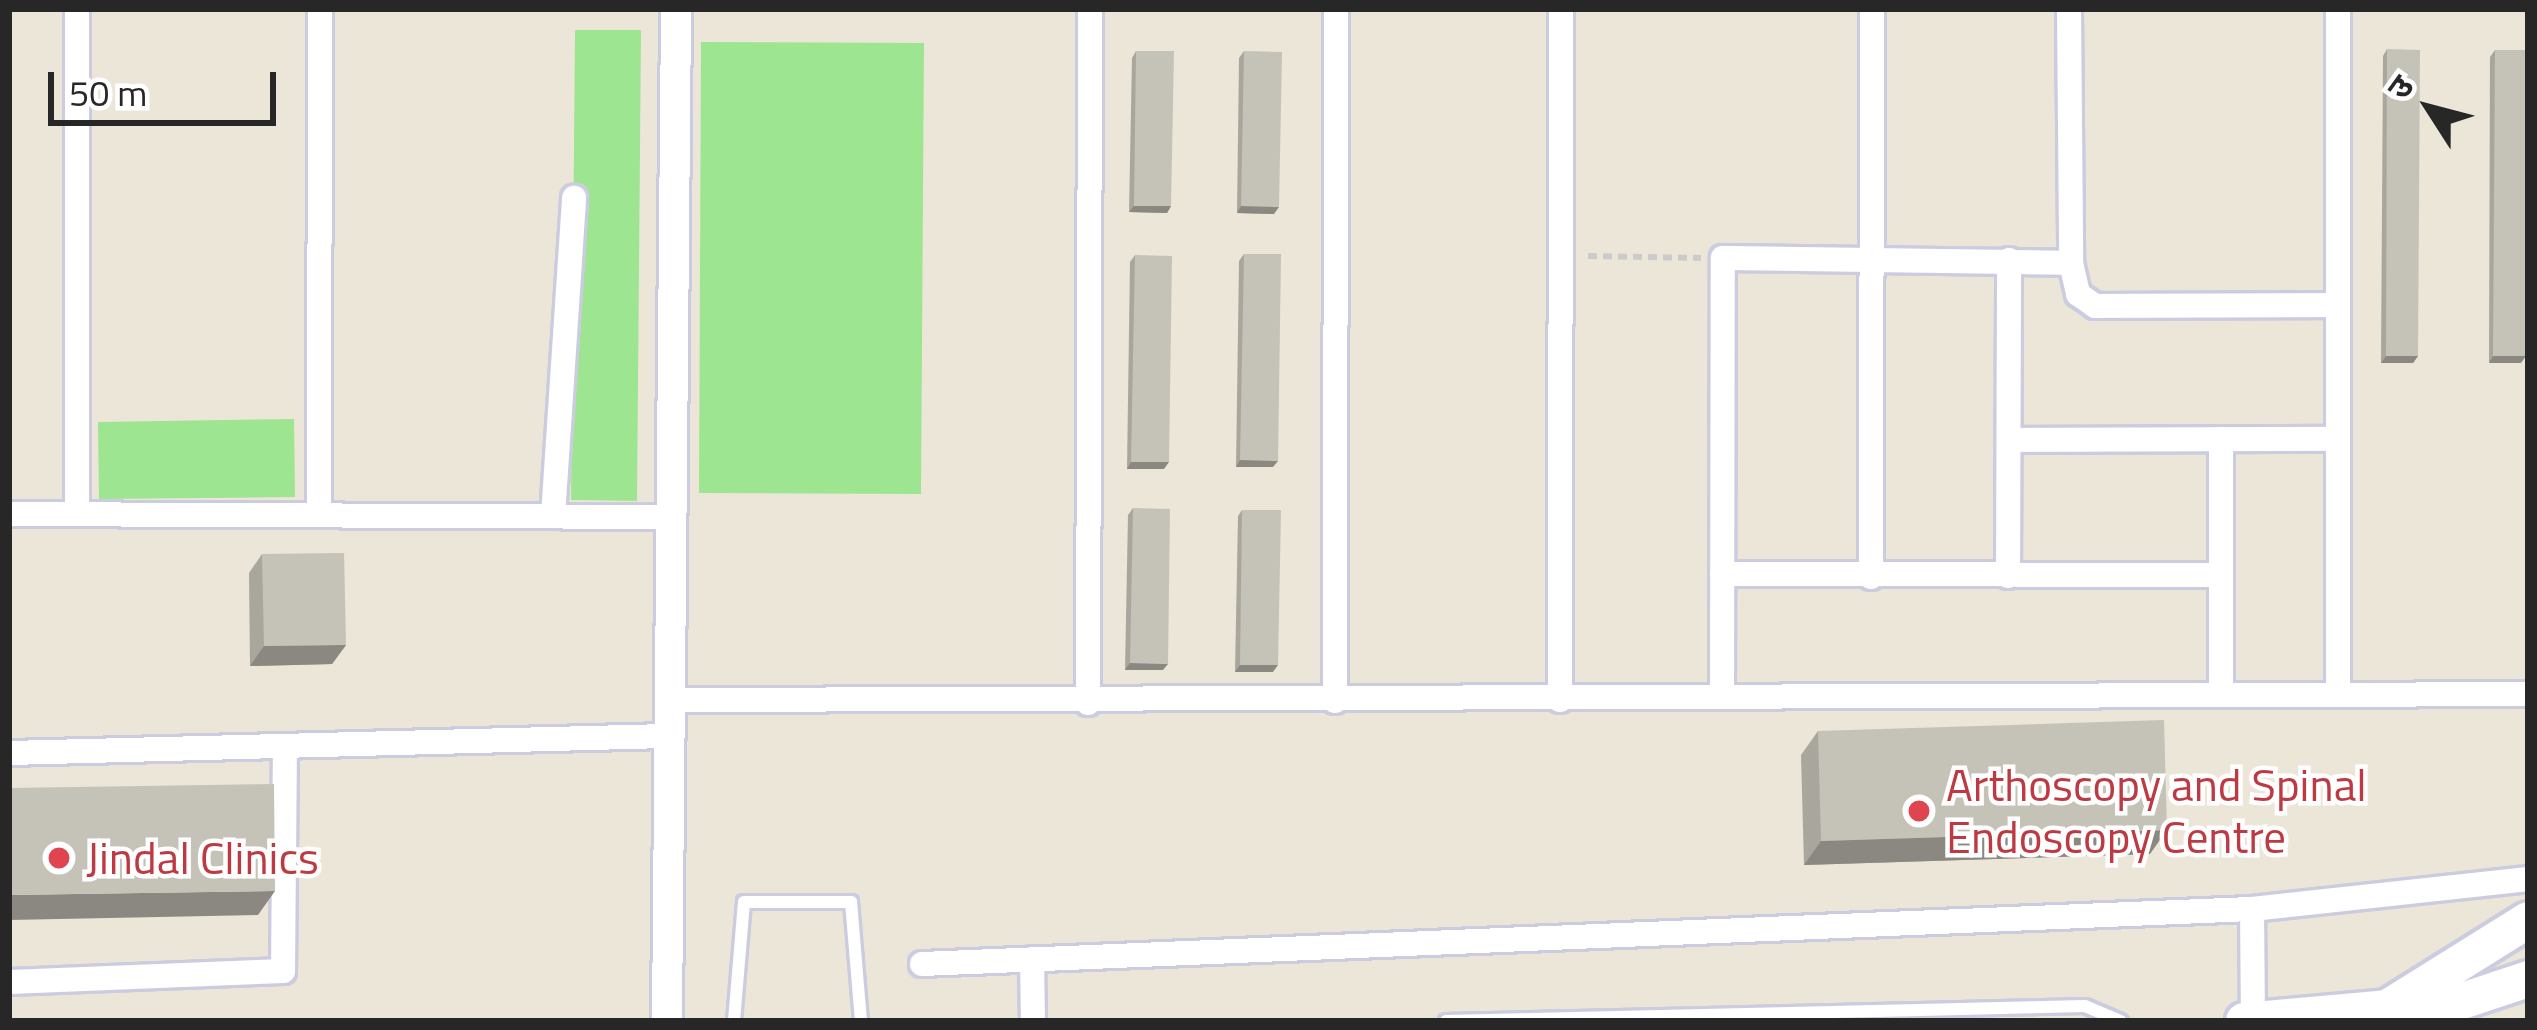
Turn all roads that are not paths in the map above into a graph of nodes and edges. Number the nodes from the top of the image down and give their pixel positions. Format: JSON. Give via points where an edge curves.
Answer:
{"nodes":[{"id":1,"x":77,"y":9,"type":"edge"},
{"id":2,"x":320,"y":9,"type":"edge"},
{"id":3,"x":676,"y":9,"type":"edge"},
{"id":4,"x":1090,"y":9,"type":"edge"},
{"id":5,"x":1336,"y":9,"type":"edge"},
{"id":6,"x":1562,"y":9,"type":"edge"},
{"id":7,"x":1872,"y":9,"type":"edge"},
{"id":8,"x":2069,"y":9,"type":"edge"},
{"id":9,"x":2338,"y":9,"type":"edge"},
{"id":10,"x":574,"y":198,"type":"dead end"},
{"id":11,"x":2009,"y":260,"type":"junction"},
{"id":12,"x":1871,"y":261,"type":"junction"},
{"id":13,"x":2071,"y":263,"type":"junction"},
{"id":14,"x":2338,"y":305,"type":"junction"},
{"id":15,"x":2221,"y":439,"type":"junction"},
{"id":16,"x":2338,"y":439,"type":"junction"},
{"id":17,"x":2008,"y":440,"type":"junction"},
{"id":18,"x":9,"y":514,"type":"edge"},
{"id":19,"x":77,"y":514,"type":"junction"},
{"id":20,"x":319,"y":515,"type":"junction"},
{"id":21,"x":553,"y":516,"type":"junction"},
{"id":22,"x":671,"y":517,"type":"junction"},
{"id":23,"x":1722,"y":574,"type":"junction"},
{"id":24,"x":2221,"y":575,"type":"junction"},
{"id":25,"x":2008,"y":576,"type":"junction"},
{"id":26,"x":1871,"y":577,"type":"junction"},
{"id":27,"x":1722,"y":694,"type":"junction"},
{"id":28,"x":2221,"y":694,"type":"junction"},
{"id":29,"x":2338,"y":694,"type":"junction"},
{"id":30,"x":2528,"y":694,"type":"edge"},
{"id":31,"x":669,"y":700,"type":"junction"},
{"id":32,"x":1560,"y":700,"type":"junction"},
{"id":33,"x":1335,"y":701,"type":"junction"},
{"id":34,"x":1088,"y":703,"type":"junction"},
{"id":35,"x":669,"y":736,"type":"junction"},
{"id":36,"x":285,"y":746,"type":"junction"},
{"id":37,"x":9,"y":753,"type":"edge"},
{"id":38,"x":2528,"y":879,"type":"edge"},
{"id":39,"x":2252,"y":909,"type":"junction"},
{"id":40,"x":2528,"y":920,"type":"edge"},
{"id":41,"x":1032,"y":959,"type":"junction"},
{"id":42,"x":922,"y":964,"type":"dead end"},
{"id":43,"x":2528,"y":979,"type":"edge"},
{"id":44,"x":9,"y":982,"type":"edge"},
{"id":45,"x":2384,"y":1010,"type":"junction"},
{"id":46,"x":667,"y":1021,"type":"edge"},
{"id":47,"x":734,"y":1021,"type":"edge"},
{"id":48,"x":861,"y":1021,"type":"edge"},
{"id":49,"x":1033,"y":1021,"type":"edge"},
{"id":50,"x":1446,"y":1021,"type":"edge"},
{"id":51,"x":2121,"y":1021,"type":"edge"},
{"id":52,"x":2248,"y":1021,"type":"edge"}],
"edges":[{"from":1,"to":19,"type":"street"},
{"from":2,"to":20,"type":"street"},
{"from":3,"to":22,"type":"street"},
{"from":4,"to":34,"type":"street"},
{"from":5,"to":33,"type":"street"},
{"from":6,"to":32,"type":"street"},
{"from":7,"to":12,"type":"street"},
{"from":8,"to":13,"type":"street"},
{"from":9,"to":14,"type":"street"},
{"from":10,"to":21,"type":"street"},
{"from":11,"to":12,"type":"street"},
{"from":11,"to":13,"type":"street"},
{"from":11,"to":17,"type":"street"},
{"from":12,"to":23,"type":"street","via":[[1723,258]]},
{"from":12,"to":26,"type":"street"},
{"from":13,"to":14,"type":"street","via":[[2078,294],[2095,307]]},
{"from":14,"to":16,"type":"street"},
{"from":15,"to":16,"type":"street"},
{"from":15,"to":17,"type":"street"},
{"from":15,"to":24,"type":"street"},
{"from":16,"to":29,"type":"street"},
{"from":17,"to":25,"type":"street"},
{"from":18,"to":19,"type":"street"},
{"from":19,"to":20,"type":"street"},
{"from":20,"to":21,"type":"street"},
{"from":21,"to":22,"type":"street"},
{"from":22,"to":31,"type":"street"},
{"from":23,"to":26,"type":"street"},
{"from":23,"to":27,"type":"street"},
{"from":24,"to":25,"type":"street"},
{"from":24,"to":28,"type":"street"},
{"from":25,"to":26,"type":"street"},
{"from":27,"to":28,"type":"street"},
{"from":27,"to":32,"type":"street"},
{"from":28,"to":29,"type":"street"},
{"from":29,"to":30,"type":"street"},
{"from":31,"to":34,"type":"street"},
{"from":31,"to":35,"type":"street"},
{"from":32,"to":33,"type":"street"},
{"from":33,"to":34,"type":"street"},
{"from":35,"to":36,"type":"street"},
{"from":35,"to":46,"type":"street"},
{"from":36,"to":37,"type":"street"},
{"from":36,"to":44,"type":"street","via":[[283,971]]},
{"from":38,"to":39,"type":"street"},
{"from":39,"to":41,"type":"street"},
{"from":39,"to":52,"type":"street"},
{"from":40,"to":45,"type":"main road"},
{"from":41,"to":42,"type":"street"},
{"from":41,"to":49,"type":"street"},
{"from":43,"to":45,"type":"main road","via":[[2458,1002]]},
{"from":45,"to":52,"type":"main road"},
{"from":47,"to":48,"type":"lane","via":[[744,902],[851,902]]},
{"from":50,"to":51,"type":"lane","via":[[2085,1006]]}]}
